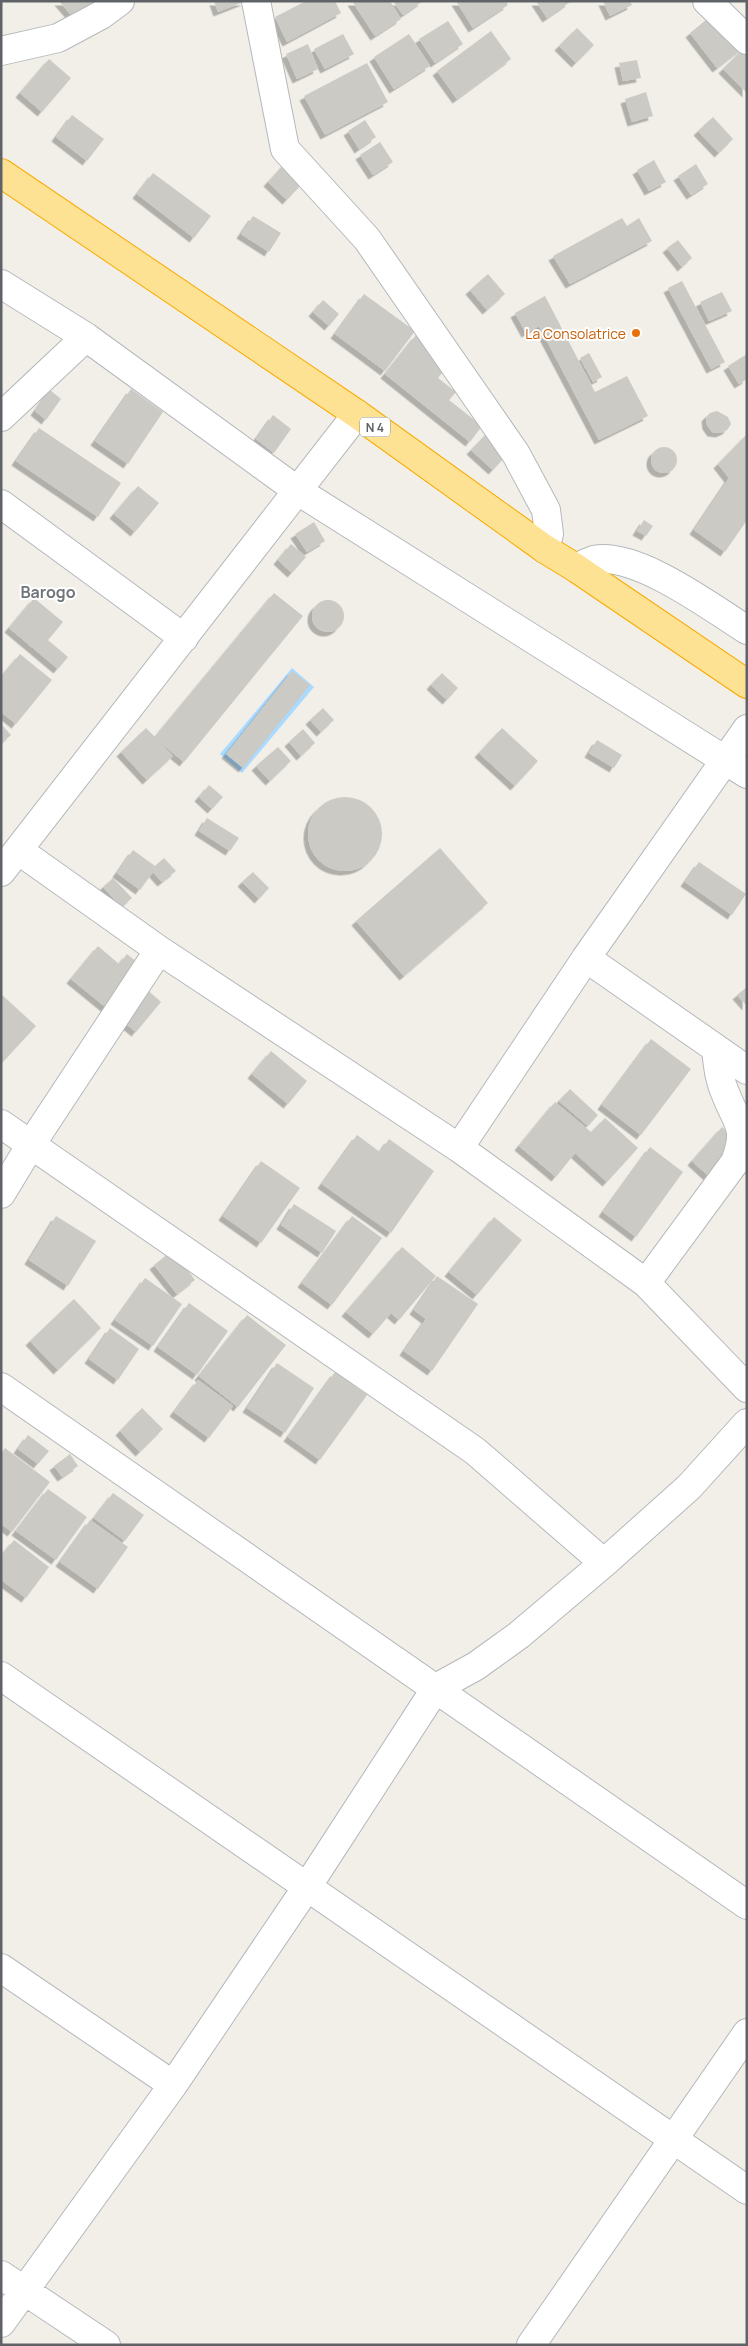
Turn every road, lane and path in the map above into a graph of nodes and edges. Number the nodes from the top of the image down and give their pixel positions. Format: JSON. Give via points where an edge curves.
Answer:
{"nodes":[{"id":1,"x":120,"y":1,"type":"edge"},
{"id":2,"x":256,"y":1,"type":"edge"},
{"id":3,"x":708,"y":1,"type":"edge"},
{"id":4,"x":747,"y":40,"type":"edge"},
{"id":5,"x":1,"y":51,"type":"edge"},
{"id":6,"x":1,"y":173,"type":"edge"},
{"id":7,"x":1,"y":284,"type":"edge"},
{"id":8,"x":86,"y":337,"type":"junction"},
{"id":9,"x":357,"y":414,"type":"junction"},
{"id":10,"x":1,"y":417,"type":"edge"},
{"id":11,"x":298,"y":490,"type":"junction"},
{"id":12,"x":1,"y":504,"type":"edge"},
{"id":13,"x":545,"y":549,"type":"junction"},
{"id":14,"x":576,"y":568,"type":"junction"},
{"id":15,"x":747,"y":630,"type":"edge"},
{"id":16,"x":184,"y":638,"type":"junction"},
{"id":17,"x":747,"y":684,"type":"edge"},
{"id":18,"x":747,"y":729,"type":"edge"},
{"id":19,"x":724,"y":759,"type":"junction"},
{"id":20,"x":747,"y":774,"type":"edge"},
{"id":21,"x":18,"y":850,"type":"junction"},
{"id":22,"x":1,"y":872,"type":"edge"},
{"id":23,"x":159,"y":950,"type":"junction"},
{"id":24,"x":586,"y":958,"type":"junction"},
{"id":25,"x":716,"y":1050,"type":"junction"},
{"id":26,"x":747,"y":1070,"type":"edge"},
{"id":27,"x":1,"y":1124,"type":"edge"},
{"id":28,"x":30,"y":1146,"type":"junction"},
{"id":29,"x":459,"y":1148,"type":"junction"},
{"id":30,"x":1,"y":1194,"type":"edge"},
{"id":31,"x":646,"y":1283,"type":"junction"},
{"id":32,"x":1,"y":1387,"type":"edge"},
{"id":33,"x":747,"y":1388,"type":"edge"},
{"id":34,"x":747,"y":1423,"type":"edge"},
{"id":35,"x":604,"y":1563,"type":"junction"},
{"id":36,"x":1,"y":1676,"type":"edge"},
{"id":37,"x":436,"y":1688,"type":"junction"},
{"id":38,"x":307,"y":1887,"type":"junction"},
{"id":39,"x":747,"y":1905,"type":"edge"},
{"id":40,"x":1,"y":1968,"type":"edge"},
{"id":41,"x":747,"y":2033,"type":"edge"},
{"id":42,"x":173,"y":2085,"type":"junction"},
{"id":43,"x":673,"y":2140,"type":"junction"},
{"id":44,"x":747,"y":2190,"type":"edge"},
{"id":45,"x":1,"y":2275,"type":"edge"},
{"id":46,"x":25,"y":2290,"type":"junction"},
{"id":47,"x":1,"y":2322,"type":"edge"},
{"id":48,"x":532,"y":2344,"type":"edge"},
{"id":49,"x":106,"y":2345,"type":"edge"}],
"edges":[{"from":1,"to":5,"type":"street","via":[[58,38]]},
{"from":2,"to":13,"type":"street","via":[[285,149],[367,239],[516,454],[546,510],[549,534]]},
{"from":3,"to":4,"type":"street"},
{"from":6,"to":9,"type":"highway","number":"N 4"},
{"from":7,"to":8,"type":"street"},
{"from":8,"to":10,"type":"street"},
{"from":8,"to":11,"type":"street"},
{"from":9,"to":11,"type":"street"},
{"from":9,"to":13,"type":"highway","number":"N 4"},
{"from":11,"to":16,"type":"street"},
{"from":11,"to":19,"type":"street"},
{"from":12,"to":16,"type":"street"},
{"from":13,"to":14,"type":"highway","number":"N 4"},
{"from":14,"to":15,"type":"street","via":[[595,560],[612,560],[642,569],[671,582]]},
{"from":14,"to":17,"type":"highway","number":"N 4"},
{"from":16,"to":21,"type":"street"},
{"from":18,"to":19,"type":"street"},
{"from":19,"to":20,"type":"street"},
{"from":19,"to":24,"type":"street"},
{"from":21,"to":22,"type":"street"},
{"from":21,"to":23,"type":"street"},
{"from":23,"to":28,"type":"street"},
{"from":23,"to":29,"type":"street"},
{"from":24,"to":25,"type":"street"},
{"from":24,"to":29,"type":"street"},
{"from":25,"to":26,"type":"street"},
{"from":25,"to":31,"type":"street","via":[[719,1076],[743,1127],[744,1146]]},
{"from":27,"to":28,"type":"street"},
{"from":28,"to":30,"type":"street"},
{"from":28,"to":35,"type":"street","via":[[476,1451]]},
{"from":29,"to":31,"type":"street"},
{"from":31,"to":33,"type":"street"},
{"from":32,"to":37,"type":"street"},
{"from":34,"to":35,"type":"street","via":[[688,1487]]},
{"from":35,"to":37,"type":"street","via":[[519,1635],[476,1666]]},
{"from":36,"to":38,"type":"street"},
{"from":37,"to":38,"type":"street"},
{"from":37,"to":39,"type":"street"},
{"from":38,"to":42,"type":"street"},
{"from":38,"to":43,"type":"street"},
{"from":40,"to":42,"type":"street"},
{"from":41,"to":43,"type":"street"},
{"from":42,"to":46,"type":"street"},
{"from":43,"to":44,"type":"street"},
{"from":43,"to":48,"type":"street"},
{"from":45,"to":46,"type":"street"},
{"from":46,"to":47,"type":"street"},
{"from":46,"to":49,"type":"street"}]}
